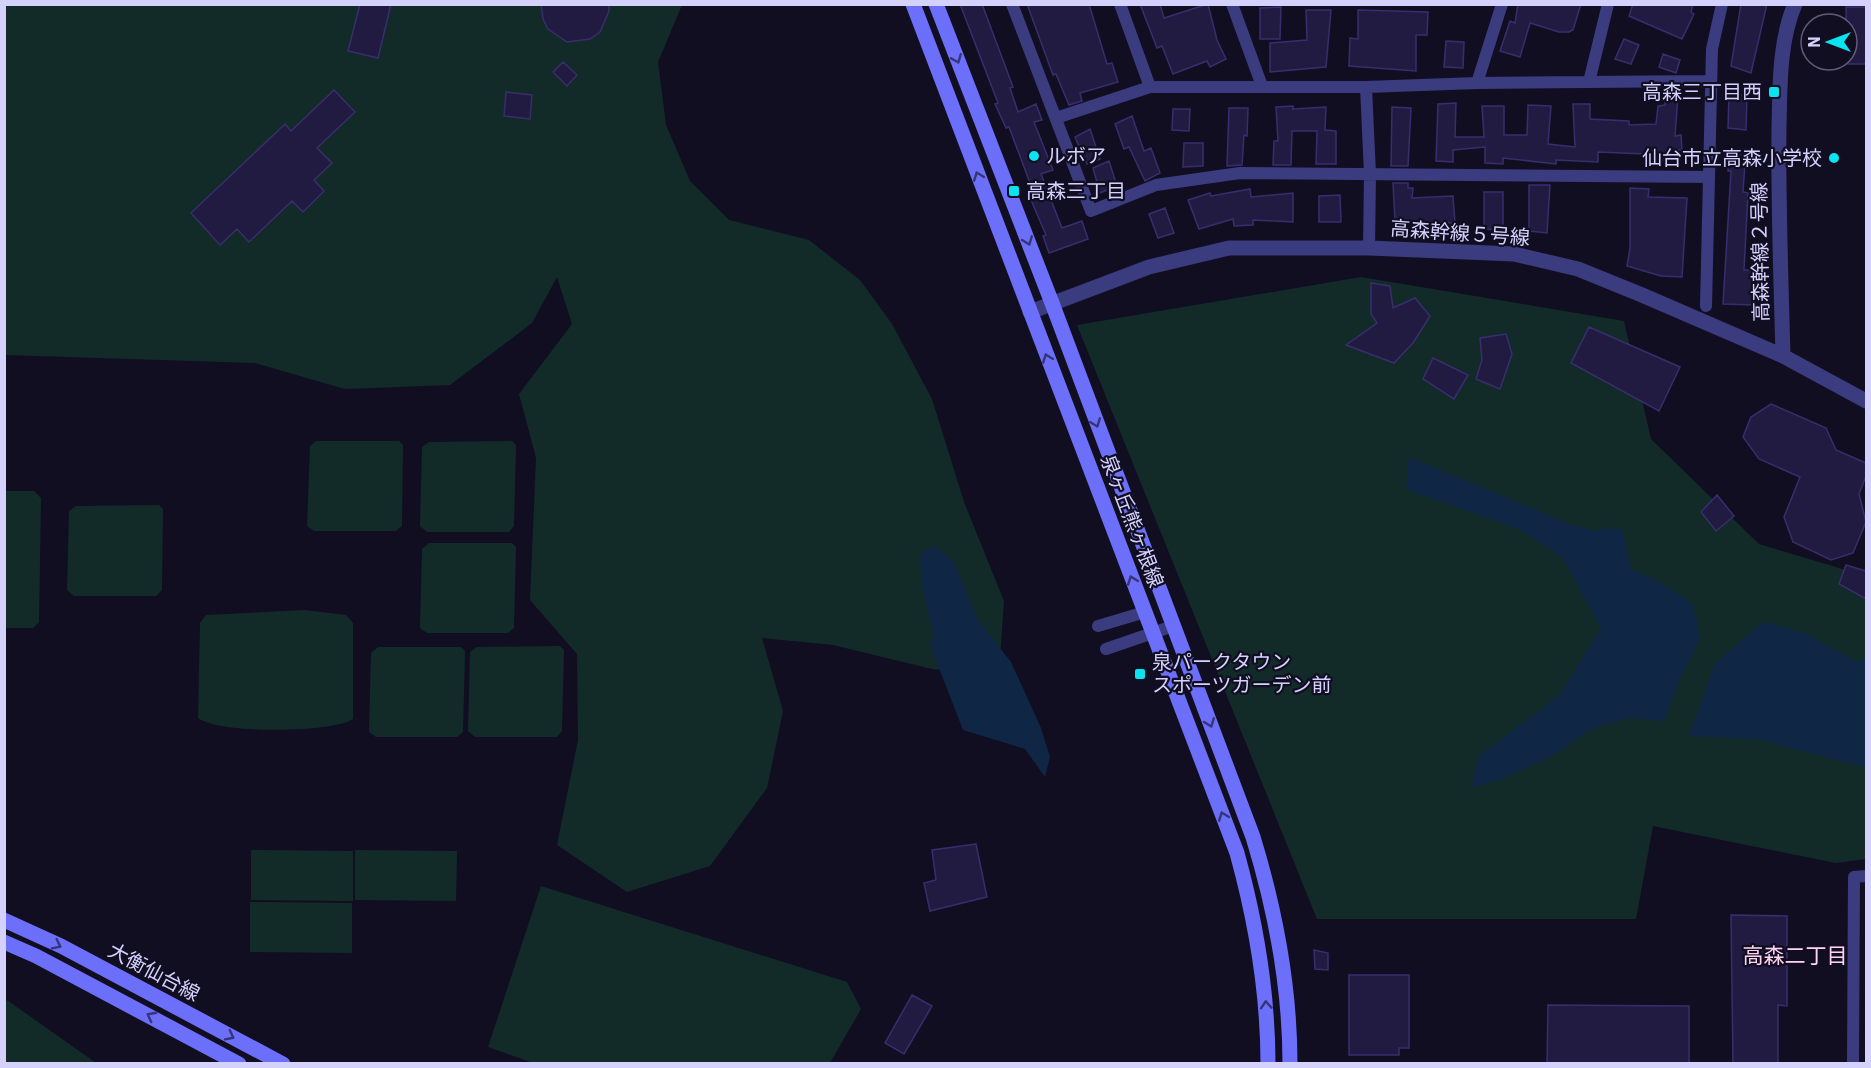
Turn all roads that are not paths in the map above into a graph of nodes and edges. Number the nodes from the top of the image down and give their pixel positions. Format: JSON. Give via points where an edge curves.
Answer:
{"nodes":[{"id":1,"x":914,"y":4,"type":"edge"},
{"id":2,"x":936,"y":4,"type":"edge"},
{"id":3,"x":1012,"y":4,"type":"edge"},
{"id":4,"x":1120,"y":4,"type":"edge"},
{"id":5,"x":1232,"y":4,"type":"edge"},
{"id":6,"x":1502,"y":4,"type":"edge"},
{"id":7,"x":1608,"y":4,"type":"edge"},
{"id":8,"x":1722,"y":4,"type":"edge"},
{"id":9,"x":1795,"y":4,"type":"edge"},
{"id":10,"x":1710,"y":81,"type":"junction"},
{"id":11,"x":1589,"y":82,"type":"junction"},
{"id":12,"x":1477,"y":83,"type":"junction"},
{"id":13,"x":1262,"y":86,"type":"junction"},
{"id":14,"x":1150,"y":87,"type":"junction"},
{"id":15,"x":1366,"y":87,"type":"junction"},
{"id":16,"x":1056,"y":118,"type":"junction"},
{"id":17,"x":1370,"y":174,"type":"junction"},
{"id":18,"x":1709,"y":177,"type":"junction"},
{"id":19,"x":1369,"y":248,"type":"junction"},
{"id":20,"x":1052,"y":303,"type":"junction"},
{"id":21,"x":1706,"y":306,"type":"dead end"},
{"id":22,"x":1030,"y":312,"type":"junction"},
{"id":23,"x":1783,"y":356,"type":"junction"},
{"id":24,"x":1866,"y":401,"type":"edge"},
{"id":25,"x":1144,"y":612,"type":"junction"},
{"id":26,"x":1098,"y":626,"type":"dead end"},
{"id":27,"x":1173,"y":626,"type":"junction"},
{"id":28,"x":1153,"y":634,"type":"junction"},
{"id":29,"x":1106,"y":649,"type":"dead end"},
{"id":30,"x":1866,"y":876,"type":"edge"},
{"id":31,"x":4,"y":920,"type":"edge"},
{"id":32,"x":4,"y":942,"type":"edge"},
{"id":33,"x":239,"y":1064,"type":"edge"},
{"id":34,"x":283,"y":1064,"type":"edge"},
{"id":35,"x":1268,"y":1064,"type":"edge"},
{"id":36,"x":1290,"y":1064,"type":"edge"},
{"id":37,"x":1854,"y":1064,"type":"edge"}],
"edges":[{"from":22,"to":1,"type":"main road","name":"泉ヶ丘熊ヶ根線","one_way":true},
{"from":2,"to":20,"type":"main road","name":"泉ヶ丘熊ヶ根線","one_way":true},
{"from":3,"to":16,"type":"street"},
{"from":4,"to":14,"type":"street"},
{"from":5,"to":13,"type":"street"},
{"from":6,"to":12,"type":"street"},
{"from":7,"to":11,"type":"street"},
{"from":8,"to":10,"type":"street"},
{"from":9,"to":23,"type":"street","name":"高森幹線２号線","via":[[1780,76],[1778,198]]},
{"from":10,"to":11,"type":"street"},
{"from":10,"to":18,"type":"street"},
{"from":11,"to":12,"type":"street"},
{"from":12,"to":15,"type":"street"},
{"from":13,"to":14,"type":"street"},
{"from":13,"to":15,"type":"street"},
{"from":14,"to":16,"type":"street"},
{"from":15,"to":17,"type":"street"},
{"from":16,"to":17,"type":"street","via":[[1091,211],[1156,185],[1197,177],[1240,173]]},
{"from":17,"to":18,"type":"street"},
{"from":17,"to":19,"type":"street"},
{"from":18,"to":21,"type":"street"},
{"from":19,"to":20,"type":"street","name":"高森幹線５号線","via":[[1229,248],[1149,267]]},
{"from":19,"to":23,"type":"street","name":"高森幹線５号線","via":[[1514,254],[1578,269]]},
{"from":20,"to":22,"type":"street","name":"高森幹線５号線"},
{"from":20,"to":27,"type":"main road","name":"泉ヶ丘熊ヶ根線","one_way":true},
{"from":25,"to":22,"type":"main road","name":"泉ヶ丘熊ヶ根線","one_way":true},
{"from":23,"to":24,"type":"street","name":"高森幹線５号線"},
{"from":25,"to":26,"type":"street"},
{"from":25,"to":28,"type":"main road","name":"泉ヶ丘熊ヶ根線"},
{"from":27,"to":28,"type":"street"},
{"from":27,"to":36,"type":"main road","name":"泉ヶ丘熊ヶ根線","one_way":true,"via":[[1268,884],[1285,969]]},
{"from":28,"to":29,"type":"street"},
{"from":35,"to":28,"type":"main road","name":"泉ヶ丘熊ヶ根線","one_way":true,"via":[[1265,998],[1248,892],[1237,853]]},
{"from":30,"to":37,"type":"street","via":[[1854,878]]},
{"from":31,"to":34,"type":"main road","name":"大衡仙台線","one_way":true,"via":[[61,946]]},
{"from":33,"to":32,"type":"main road","name":"大衡仙台線","one_way":true}]}
